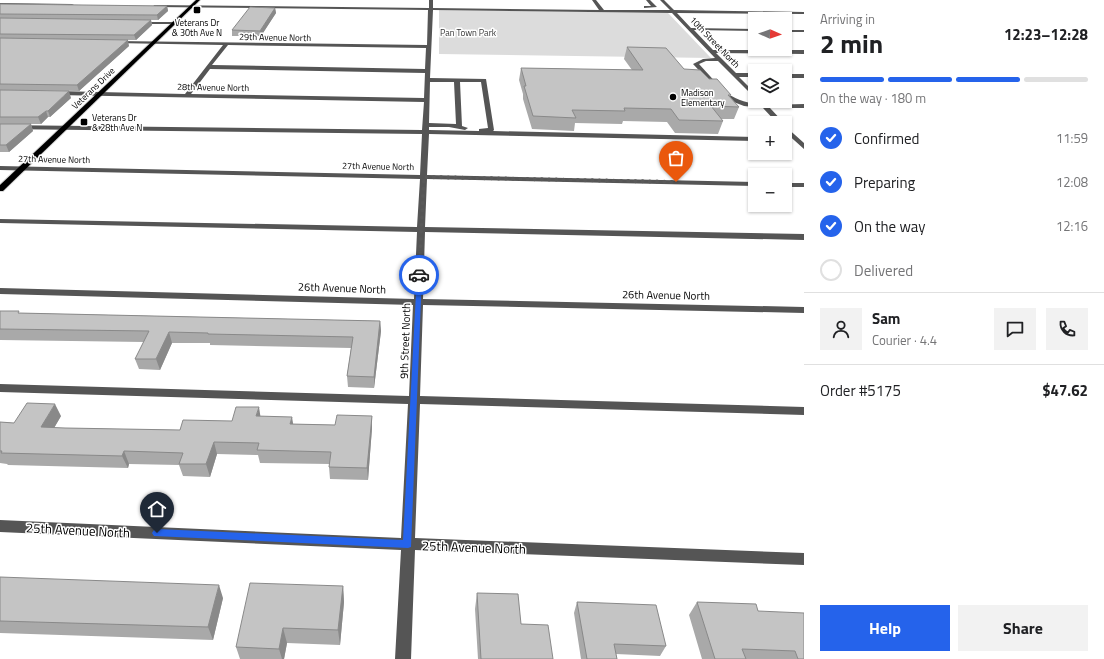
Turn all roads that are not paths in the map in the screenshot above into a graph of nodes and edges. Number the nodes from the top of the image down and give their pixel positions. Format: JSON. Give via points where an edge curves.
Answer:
{"nodes":[{"id":1,"x":198,"y":0,"type":"edge"},
{"id":2,"x":259,"y":0,"type":"edge"},
{"id":3,"x":594,"y":0,"type":"edge"},
{"id":4,"x":648,"y":0,"type":"edge"},
{"id":5,"x":662,"y":0,"type":"edge"},
{"id":6,"x":0,"y":4,"type":"edge"},
{"id":7,"x":16,"y":4,"type":"junction"},
{"id":8,"x":431,"y":4,"type":"edge"},
{"id":9,"x":80,"y":5,"type":"edge"},
{"id":10,"x":152,"y":6,"type":"edge"},
{"id":11,"x":191,"y":6,"type":"junction"},
{"id":12,"x":254,"y":7,"type":"junction"},
{"id":13,"x":600,"y":8,"type":"junction"},
{"id":14,"x":5,"y":10,"type":"edge"},
{"id":15,"x":673,"y":12,"type":"junction"},
{"id":16,"x":804,"y":13,"type":"edge"},
{"id":17,"x":134,"y":22,"type":"edge"},
{"id":18,"x":173,"y":23,"type":"junction"},
{"id":19,"x":690,"y":30,"type":"junction"},
{"id":20,"x":748,"y":30,"type":"edge"},
{"id":21,"x":792,"y":30,"type":"edge"},
{"id":22,"x":804,"y":31,"type":"edge"},
{"id":23,"x":107,"y":42,"type":"edge"},
{"id":24,"x":152,"y":43,"type":"junction"},
{"id":25,"x":226,"y":44,"type":"junction"},
{"id":26,"x":429,"y":47,"type":"junction"},
{"id":27,"x":711,"y":51,"type":"junction"},
{"id":28,"x":804,"y":52,"type":"edge"},
{"id":29,"x":719,"y":59,"type":"junction"},
{"id":30,"x":209,"y":67,"type":"junction"},
{"id":31,"x":734,"y":75,"type":"junction"},
{"id":32,"x":748,"y":75,"type":"edge"},
{"id":33,"x":427,"y":76,"type":"junction"},
{"id":34,"x":792,"y":76,"type":"edge"},
{"id":35,"x":804,"y":76,"type":"edge"},
{"id":36,"x":457,"y":80,"type":"junction"},
{"id":37,"x":748,"y":89,"type":"edge"},
{"id":38,"x":46,"y":93,"type":"edge"},
{"id":39,"x":99,"y":94,"type":"junction"},
{"id":40,"x":187,"y":95,"type":"junction"},
{"id":41,"x":426,"y":100,"type":"junction"},
{"id":42,"x":748,"y":104,"type":"edge"},
{"id":43,"x":792,"y":105,"type":"edge"},
{"id":44,"x":804,"y":106,"type":"edge"},
{"id":45,"x":767,"y":108,"type":"edge"},
{"id":46,"x":774,"y":116,"type":"edge"},
{"id":47,"x":459,"y":126,"type":"junction"},
{"id":48,"x":0,"y":127,"type":"edge"},
{"id":49,"x":64,"y":128,"type":"junction"},
{"id":50,"x":426,"y":129,"type":"junction"},
{"id":51,"x":792,"y":135,"type":"edge"},
{"id":52,"x":748,"y":138,"type":"edge"},
{"id":53,"x":792,"y":139,"type":"edge"},
{"id":54,"x":796,"y":139,"type":"junction"},
{"id":55,"x":804,"y":140,"type":"edge"},
{"id":56,"x":804,"y":147,"type":"edge"},
{"id":57,"x":0,"y":168,"type":"edge"},
{"id":58,"x":22,"y":168,"type":"junction"},
{"id":59,"x":424,"y":177,"type":"junction"},
{"id":60,"x":748,"y":184,"type":"edge"},
{"id":61,"x":792,"y":185,"type":"edge"},
{"id":62,"x":804,"y":185,"type":"edge"},
{"id":63,"x":0,"y":189,"type":"edge"},
{"id":64,"x":0,"y":221,"type":"edge"},
{"id":65,"x":421,"y":230,"type":"junction"},
{"id":66,"x":804,"y":237,"type":"edge"},
{"id":67,"x":0,"y":291,"type":"edge"},
{"id":68,"x":418,"y":302,"type":"junction"},
{"id":69,"x":804,"y":310,"type":"edge"},
{"id":70,"x":0,"y":388,"type":"edge"},
{"id":71,"x":414,"y":400,"type":"junction"},
{"id":72,"x":804,"y":411,"type":"edge"},
{"id":73,"x":0,"y":526,"type":"edge"},
{"id":74,"x":408,"y":544,"type":"junction"},
{"id":75,"x":804,"y":559,"type":"edge"},
{"id":76,"x":403,"y":659,"type":"edge"}],
"edges":[{"from":1,"to":11,"type":"main road","name":"Veterans Drive"},
{"from":2,"to":12,"type":"street"},
{"from":3,"to":13,"type":"street"},
{"from":4,"to":13,"type":"street","via":[[655,7]]},
{"from":5,"to":15,"type":"street","name":"10th Street North"},
{"from":6,"to":7,"type":"street"},
{"from":7,"to":9,"type":"street"},
{"from":7,"to":14,"type":"street"},
{"from":8,"to":12,"type":"street"},
{"from":8,"to":13,"type":"street"},
{"from":8,"to":26,"type":"street","name":"9th Street North"},
{"from":10,"to":11,"type":"street"},
{"from":11,"to":12,"type":"street"},
{"from":11,"to":18,"type":"main road","name":"Veterans Drive"},
{"from":13,"to":15,"type":"street"},
{"from":15,"to":16,"type":"street"},
{"from":15,"to":19,"type":"street","name":"10th Street North"},
{"from":17,"to":18,"type":"street"},
{"from":18,"to":24,"type":"main road","name":"Veterans Drive"},
{"from":19,"to":20,"type":"street"},
{"from":19,"to":27,"type":"street","name":"10th Street North"},
{"from":21,"to":22,"type":"street"},
{"from":23,"to":24,"type":"street","name":"29th Avenue North"},
{"from":24,"to":25,"type":"street","name":"29th Avenue North"},
{"from":24,"to":39,"type":"main road","name":"Veterans Drive"},
{"from":25,"to":26,"type":"street","name":"29th Avenue North"},
{"from":25,"to":30,"type":"street"},
{"from":26,"to":33,"type":"street","name":"9th Street North"},
{"from":27,"to":28,"type":"street"},
{"from":27,"to":29,"type":"street","name":"10th Street North"},
{"from":29,"to":31,"type":"street","name":"10th Street North"},
{"from":29,"to":42,"type":"street","via":[[704,60],[696,64],[723,94],[734,102]]},
{"from":30,"to":33,"type":"street"},
{"from":30,"to":40,"type":"street"},
{"from":31,"to":32,"type":"street"},
{"from":31,"to":37,"type":"street","name":"10th Street North"},
{"from":33,"to":36,"type":"street"},
{"from":33,"to":41,"type":"street","name":"9th Street North"},
{"from":34,"to":35,"type":"street"},
{"from":36,"to":47,"type":"street"},
{"from":36,"to":47,"type":"street","via":[[484,80],[491,130]]},
{"from":38,"to":39,"type":"street","name":"28th Avenue North"},
{"from":39,"to":40,"type":"street","name":"28th Avenue North"},
{"from":39,"to":49,"type":"main road","name":"Veterans Drive"},
{"from":40,"to":41,"type":"street","name":"28th Avenue North"},
{"from":41,"to":50,"type":"street","name":"9th Street North"},
{"from":43,"to":44,"type":"street"},
{"from":45,"to":46,"type":"street"},
{"from":47,"to":50,"type":"street"},
{"from":48,"to":49,"type":"street"},
{"from":49,"to":50,"type":"street"},
{"from":49,"to":58,"type":"main road","name":"Veterans Drive"},
{"from":50,"to":52,"type":"street"},
{"from":50,"to":59,"type":"street","name":"9th Street North"},
{"from":51,"to":54,"type":"street"},
{"from":53,"to":54,"type":"street"},
{"from":54,"to":55,"type":"street"},
{"from":54,"to":56,"type":"street"},
{"from":57,"to":58,"type":"street","name":"27th Avenue North"},
{"from":58,"to":59,"type":"street","name":"27th Avenue North"},
{"from":58,"to":63,"type":"main road","name":"Veterans Drive"},
{"from":59,"to":60,"type":"street","name":"27th Avenue North"},
{"from":59,"to":65,"type":"street","name":"9th Street North"},
{"from":61,"to":62,"type":"street"},
{"from":64,"to":65,"type":"street"},
{"from":65,"to":66,"type":"street"},
{"from":65,"to":68,"type":"street","name":"9th Street North"},
{"from":67,"to":68,"type":"street","name":"26th Avenue North"},
{"from":68,"to":69,"type":"street","name":"26th Avenue North"},
{"from":68,"to":71,"type":"street","name":"9th Street North"},
{"from":70,"to":71,"type":"street"},
{"from":71,"to":72,"type":"street"},
{"from":71,"to":74,"type":"street","name":"9th Street North"},
{"from":73,"to":74,"type":"street","name":"25th Avenue North"},
{"from":74,"to":75,"type":"street","name":"25th Avenue North"},
{"from":74,"to":76,"type":"street","name":"9th Street North"}]}
